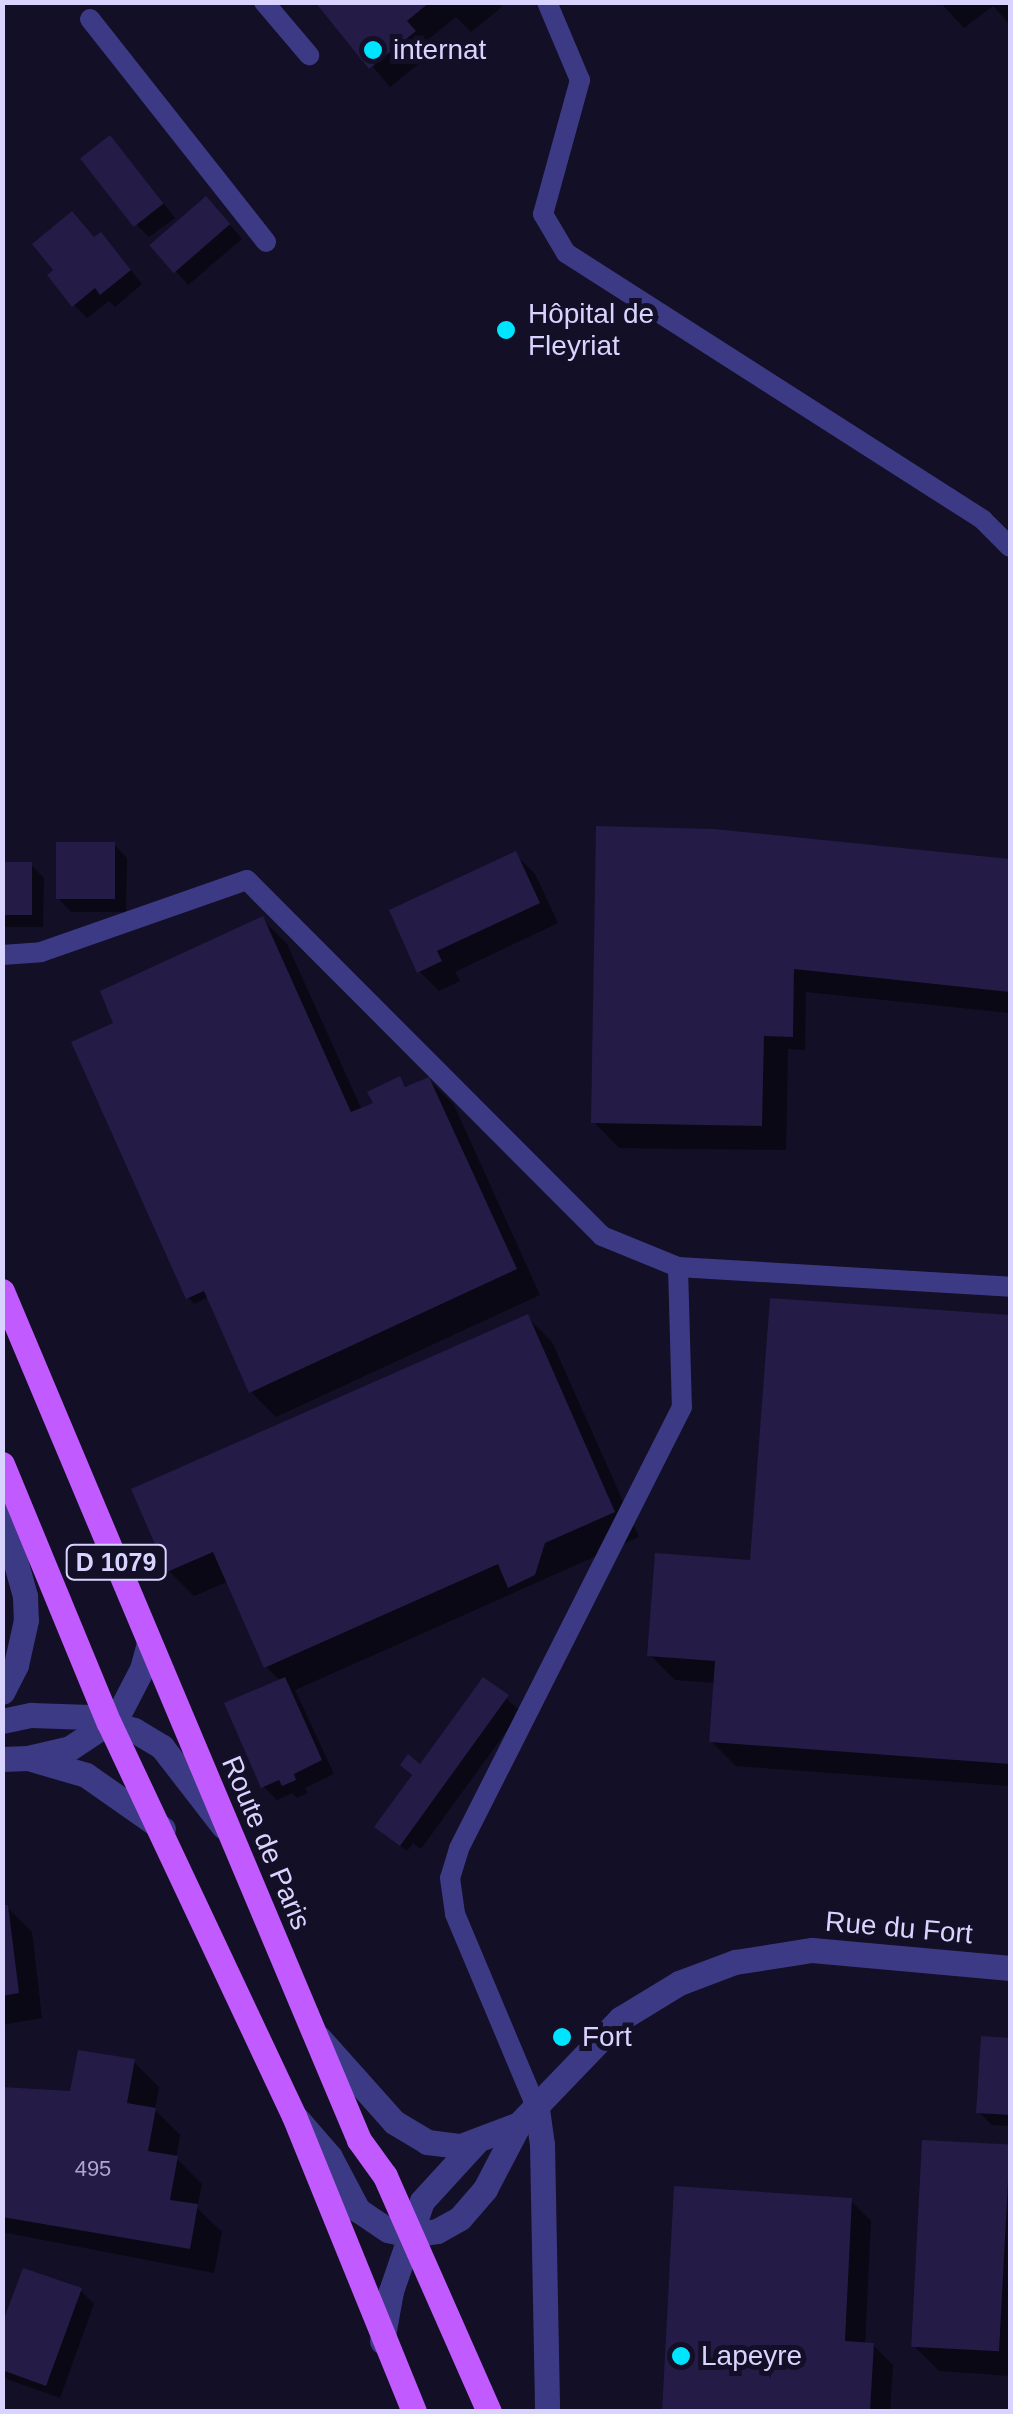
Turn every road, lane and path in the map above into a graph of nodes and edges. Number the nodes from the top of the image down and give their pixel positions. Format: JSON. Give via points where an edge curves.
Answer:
{"nodes":[{"id":1,"x":264,"y":2,"type":"edge"},
{"id":2,"x":547,"y":2,"type":"edge"},
{"id":3,"x":90,"y":19,"type":"dead end"},
{"id":4,"x":309,"y":55,"type":"dead end"},
{"id":5,"x":266,"y":242,"type":"dead end"},
{"id":6,"x":1010,"y":547,"type":"edge"},
{"id":7,"x":2,"y":954,"type":"edge"},
{"id":8,"x":678,"y":1268,"type":"junction"},
{"id":9,"x":1010,"y":1288,"type":"edge"},
{"id":10,"x":2,"y":1291,"type":"edge"},
{"id":11,"x":2,"y":1464,"type":"edge"},
{"id":12,"x":2,"y":1512,"type":"edge"},
{"id":13,"x":149,"y":1643,"type":"junction"},
{"id":14,"x":2,"y":1692,"type":"edge"},
{"id":15,"x":2,"y":1722,"type":"edge"},
{"id":16,"x":110,"y":1723,"type":"junction"},
{"id":17,"x":15,"y":1759,"type":"edge"},
{"id":18,"x":163,"y":1829,"type":"junction"},
{"id":19,"x":230,"y":1834,"type":"junction"},
{"id":20,"x":1010,"y":1968,"type":"edge"},
{"id":21,"x":313,"y":2031,"type":"junction"},
{"id":22,"x":294,"y":2116,"type":"junction"},
{"id":23,"x":528,"y":2116,"type":"junction"},
{"id":24,"x":476,"y":2142,"type":"junction"},
{"id":25,"x":409,"y":2235,"type":"junction"},
{"id":26,"x":382,"y":2341,"type":"junction"},
{"id":27,"x":414,"y":2412,"type":"edge"},
{"id":28,"x":490,"y":2412,"type":"edge"},
{"id":29,"x":547,"y":2412,"type":"edge"}],
"edges":[{"from":1,"to":4,"type":"lane"},
{"from":2,"to":6,"type":"lane","via":[[580,80],[544,214],[566,252],[983,520]]},
{"from":3,"to":5,"type":"lane"},
{"from":7,"to":8,"type":"lane","via":[[41,952],[247,880],[602,1236]]},
{"from":8,"to":9,"type":"lane"},
{"from":8,"to":23,"type":"lane","via":[[682,1407],[450,1878],[455,1914]]},
{"from":10,"to":13,"type":"main road","name":"Route de Paris","number":"D 1079"},
{"from":11,"to":16,"type":"main road","number":"D 1079"},
{"from":12,"to":14,"type":"street","via":[[26,1620]]},
{"from":13,"to":16,"type":"street","via":[[130,1696]]},
{"from":13,"to":19,"type":"main road","name":"Route de Paris","number":"D 1079"},
{"from":15,"to":16,"type":"street","via":[[31,1715]]},
{"from":16,"to":17,"type":"street","via":[[70,1748]]},
{"from":16,"to":18,"type":"main road","number":"D 1079"},
{"from":16,"to":19,"type":"street","via":[[162,1747]]},
{"from":17,"to":18,"type":"street","via":[[86,1775]]},
{"from":18,"to":22,"type":"main road","number":"D 1079"},
{"from":19,"to":21,"type":"main road","name":"Route de Paris","number":"D 1079"},
{"from":20,"to":23,"type":"street","name":"Rue du Fort","via":[[812,1950],[735,1962],[679,1983],[620,2019]]},
{"from":21,"to":24,"type":"street","name":"Rue du Fort","via":[[372,2103],[414,2136],[444,2146]]},
{"from":21,"to":25,"type":"main road","name":"Route de Paris","number":"D 1079"},
{"from":22,"to":25,"type":"street","via":[[330,2157],[358,2210]]},
{"from":22,"to":26,"type":"main road","number":"D 1079"},
{"from":23,"to":24,"type":"street","name":"Rue du Fort"},
{"from":23,"to":25,"type":"street","name":"Rue du Fort","via":[[460,2218],[437,2231]]},
{"from":23,"to":29,"type":"street","via":[[542,2144]]},
{"from":24,"to":25,"type":"street","name":"Rue du Fort","via":[[422,2201]]},
{"from":25,"to":26,"type":"street","name":"Rue du Fort"},
{"from":25,"to":28,"type":"main road","name":"Route de Paris","number":"D 1079"},
{"from":26,"to":27,"type":"main road","number":"D 1079"}]}
